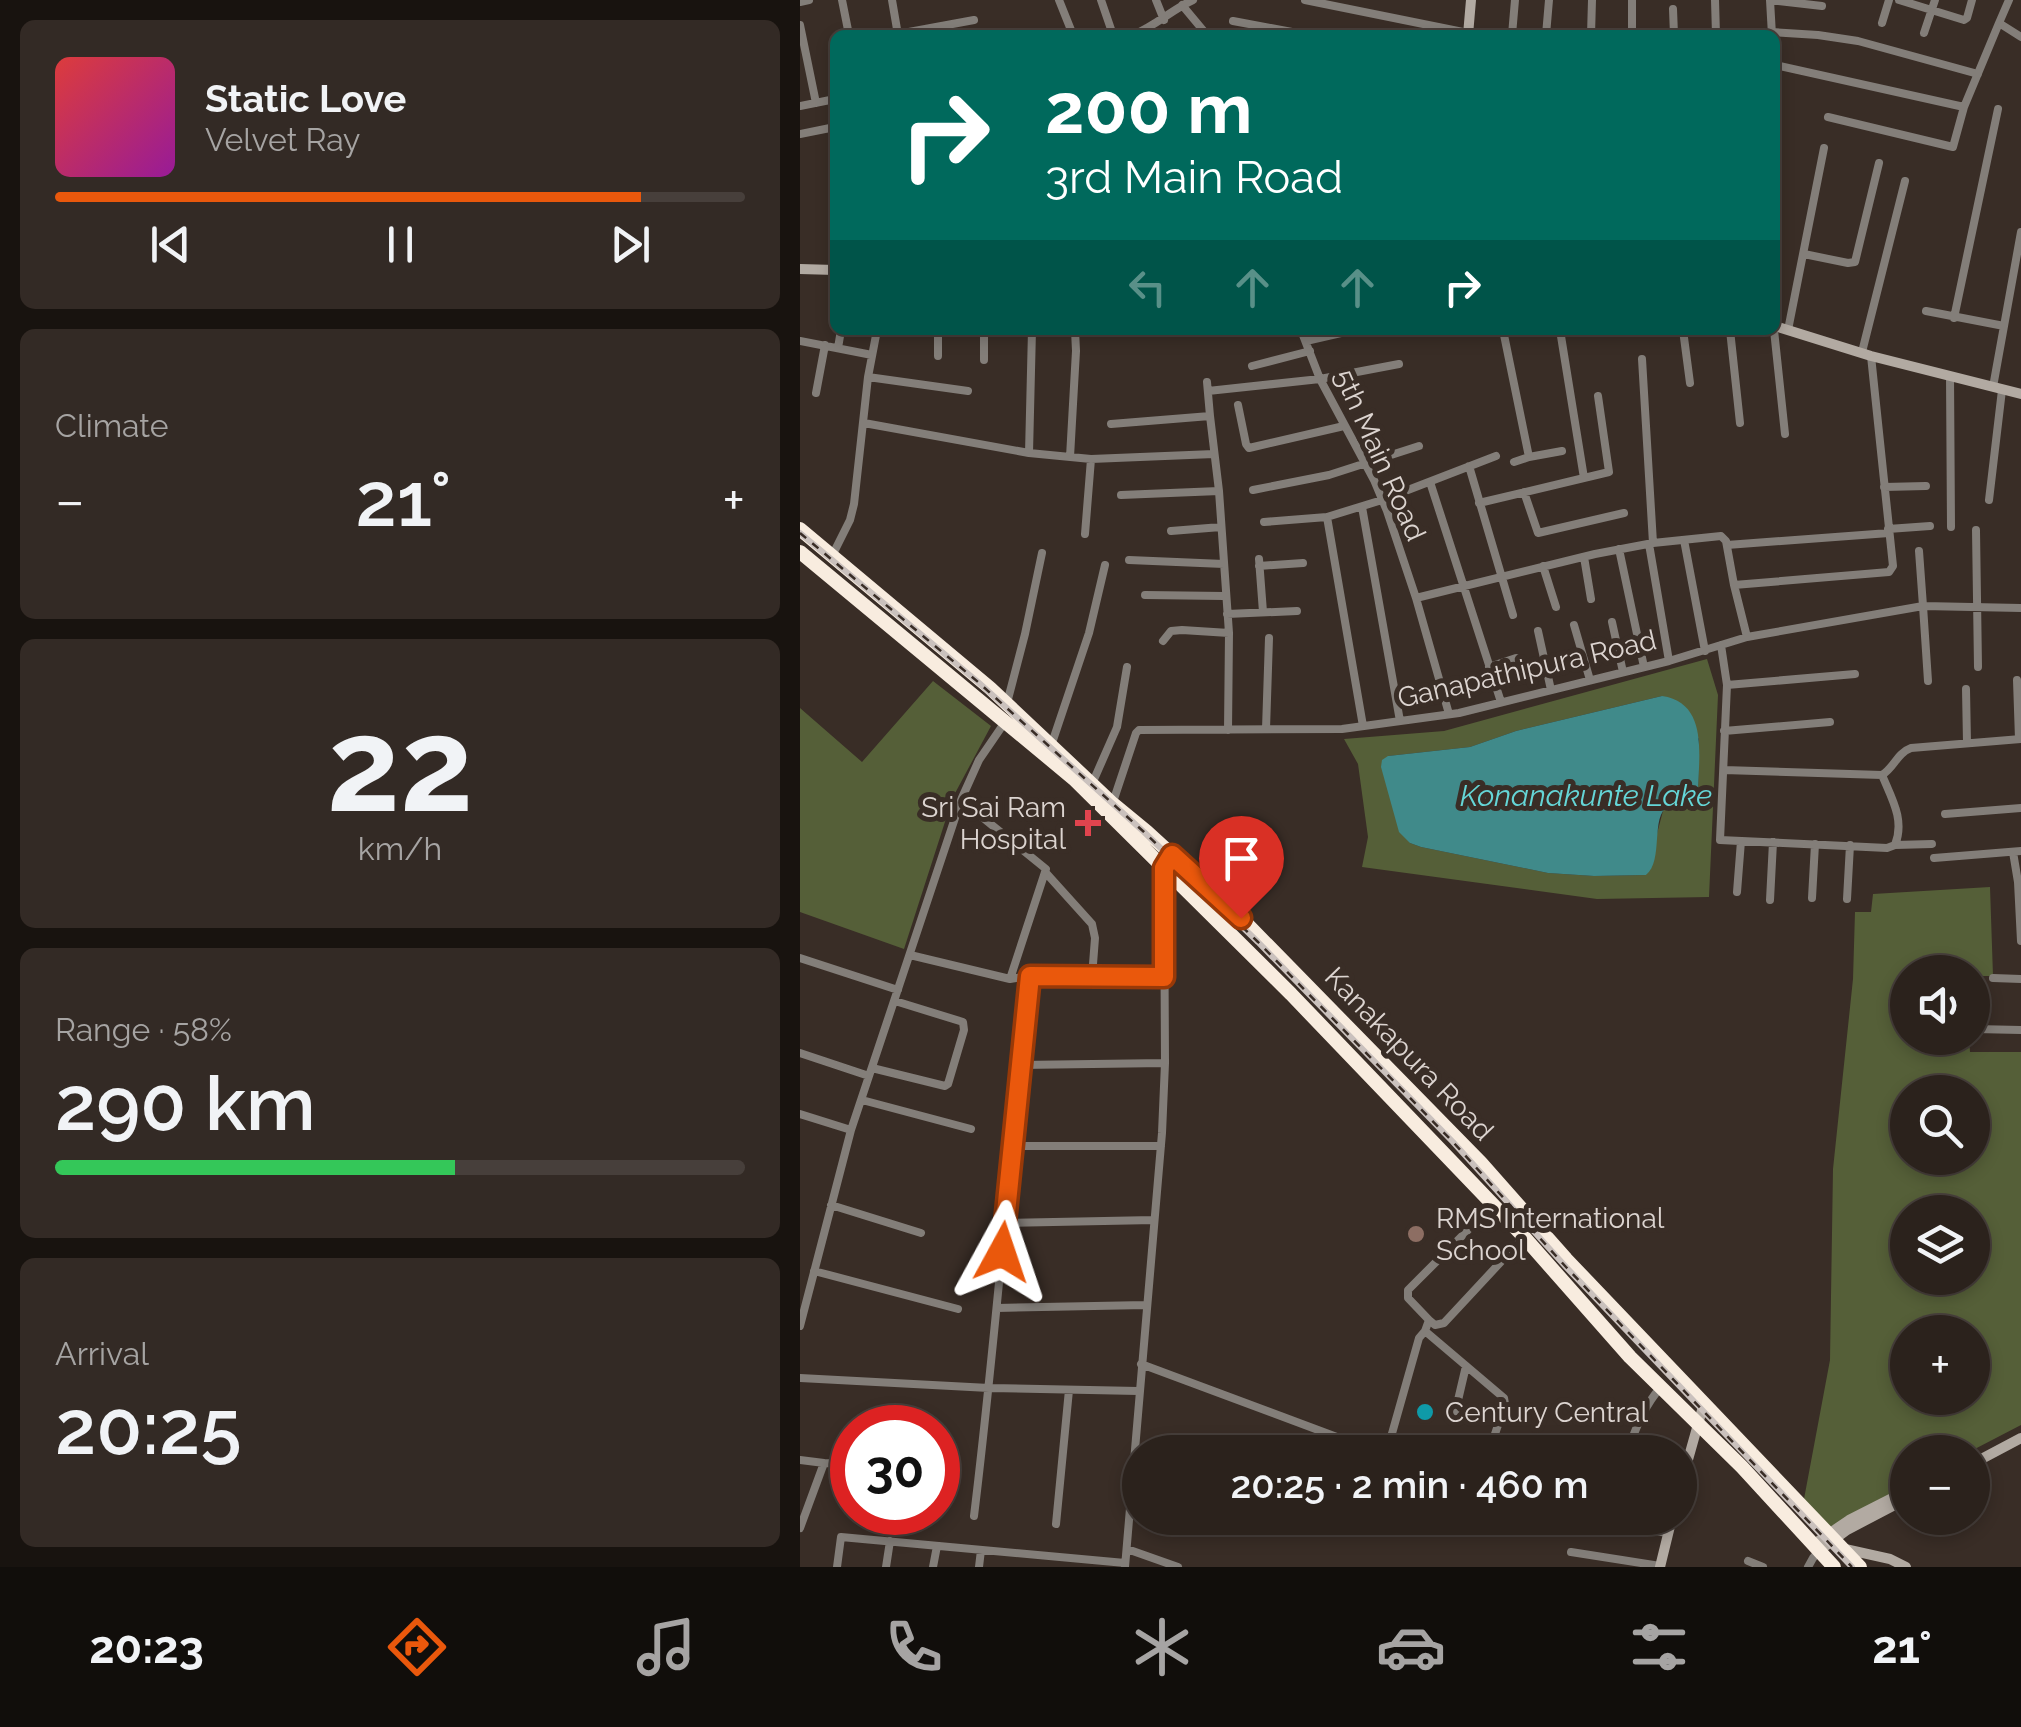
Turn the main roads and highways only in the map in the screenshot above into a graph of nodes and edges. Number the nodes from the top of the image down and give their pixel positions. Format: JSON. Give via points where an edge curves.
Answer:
{"nodes":[{"id":1,"x":1471,"y":0,"type":"edge"},
{"id":2,"x":1468,"y":30,"type":"edge"},
{"id":3,"x":800,"y":269,"type":"edge"},
{"id":4,"x":830,"y":270,"type":"edge"},
{"id":5,"x":1780,"y":329,"type":"edge"},
{"id":6,"x":2021,"y":394,"type":"edge"},
{"id":7,"x":800,"y":529,"type":"edge"},
{"id":8,"x":800,"y":552,"type":"edge"},
{"id":9,"x":1009,"y":712,"type":"junction"},
{"id":10,"x":1168,"y":861,"type":"junction"},
{"id":11,"x":1704,"y":1402,"type":"junction"},
{"id":12,"x":1697,"y":1422,"type":"junction"},
{"id":13,"x":1694,"y":1435,"type":"edge"},
{"id":14,"x":2021,"y":1435,"type":"edge"},
{"id":15,"x":1990,"y":1451,"type":"edge"},
{"id":16,"x":1890,"y":1502,"type":"edge"},
{"id":17,"x":1890,"y":1508,"type":"edge"},
{"id":18,"x":1668,"y":1535,"type":"edge"},
{"id":19,"x":1835,"y":1540,"type":"junction"},
{"id":20,"x":1817,"y":1547,"type":"junction"},
{"id":21,"x":1660,"y":1566,"type":"edge"},
{"id":22,"x":1834,"y":1567,"type":"edge"},
{"id":23,"x":1860,"y":1567,"type":"edge"},
{"id":24,"x":1906,"y":1567,"type":"edge"}],
"edges":[{"from":1,"to":2,"type":"main road"},
{"from":3,"to":4,"type":"main road"},
{"from":5,"to":6,"type":"main road"},
{"from":7,"to":9,"type":"highway","name":"Kanakapura Road"},
{"from":8,"to":9,"type":"highway","name":"Kanakapura Road"},
{"from":9,"to":10,"type":"highway","name":"Kanakapura Road"},
{"from":9,"to":10,"type":"highway","name":"Kanakapura Road"},
{"from":10,"to":11,"type":"highway","name":"Kanakapura Road","via":[[1241,918]]},
{"from":10,"to":12,"type":"highway","name":"Kanakapura Road"},
{"from":11,"to":12,"type":"main road"},
{"from":11,"to":19,"type":"highway","name":"Kanakapura Road"},
{"from":12,"to":13,"type":"main road"},
{"from":12,"to":20,"type":"highway","name":"Kanakapura Road"},
{"from":14,"to":15,"type":"main road"},
{"from":16,"to":19,"type":"main road"},
{"from":17,"to":19,"type":"main road"},
{"from":18,"to":21,"type":"main road"},
{"from":19,"to":20,"type":"main road"},
{"from":19,"to":23,"type":"highway","name":"Kanakapura Road"},
{"from":19,"to":24,"type":"main road"},
{"from":20,"to":22,"type":"highway","name":"Kanakapura Road"}]}
